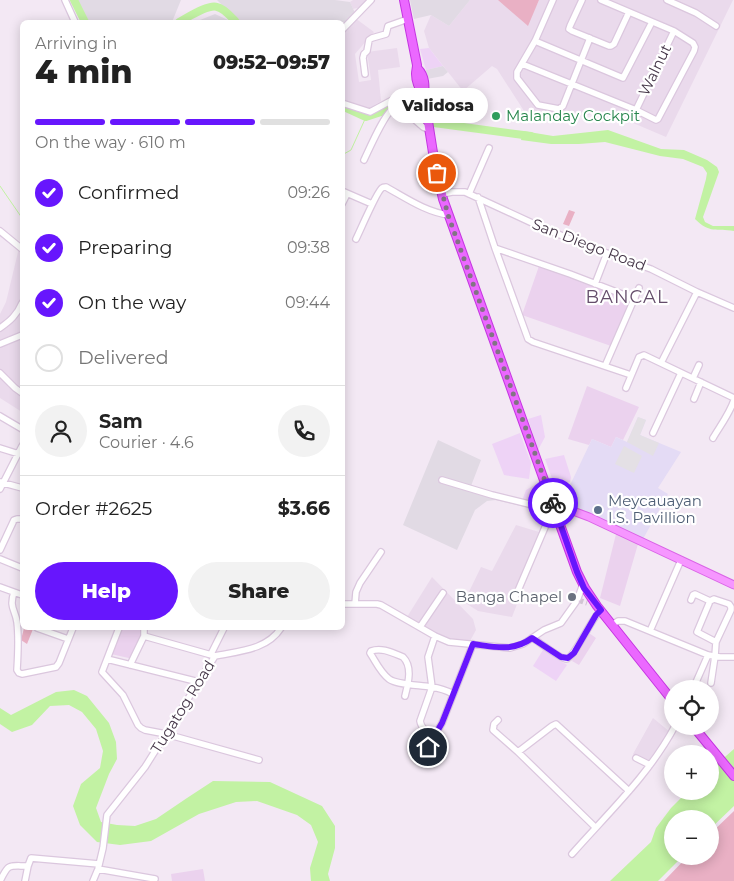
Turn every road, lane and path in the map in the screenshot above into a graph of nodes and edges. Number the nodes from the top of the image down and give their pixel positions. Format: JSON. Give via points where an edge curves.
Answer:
{"nodes":[{"id":1,"x":65,"y":0,"type":"edge"},
{"id":2,"x":371,"y":0,"type":"edge"},
{"id":3,"x":404,"y":0,"type":"edge"},
{"id":4,"x":553,"y":0,"type":"edge"},
{"id":5,"x":582,"y":0,"type":"edge"},
{"id":6,"x":601,"y":0,"type":"edge"},
{"id":7,"x":667,"y":0,"type":"edge"},
{"id":8,"x":610,"y":1,"type":"edge"},
{"id":9,"x":629,"y":12,"type":"junction"},
{"id":10,"x":408,"y":19,"type":"junction"},
{"id":11,"x":74,"y":20,"type":"edge"},
{"id":12,"x":652,"y":22,"type":"junction"},
{"id":13,"x":716,"y":26,"type":"dead end"},
{"id":14,"x":345,"y":27,"type":"edge"},
{"id":15,"x":674,"y":31,"type":"junction"},
{"id":16,"x":590,"y":38,"type":"junction"},
{"id":17,"x":534,"y":41,"type":"junction"},
{"id":18,"x":581,"y":61,"type":"junction"},
{"id":19,"x":522,"y":64,"type":"junction"},
{"id":20,"x":365,"y":74,"type":"dead end"},
{"id":21,"x":572,"y":84,"type":"junction"},
{"id":22,"x":345,"y":104,"type":"edge"},
{"id":23,"x":636,"y":110,"type":"junction"},
{"id":24,"x":429,"y":122,"type":"junction"},
{"id":25,"x":489,"y":148,"type":"dead end"},
{"id":26,"x":364,"y":160,"type":"dead end"},
{"id":27,"x":345,"y":192,"type":"edge"},
{"id":28,"x":442,"y":194,"type":"junction"},
{"id":29,"x":469,"y":194,"type":"junction"},
{"id":30,"x":478,"y":197,"type":"junction"},
{"id":31,"x":372,"y":204,"type":"junction"},
{"id":32,"x":448,"y":215,"type":"junction"},
{"id":33,"x":0,"y":231,"type":"edge"},
{"id":34,"x":356,"y":239,"type":"dead end"},
{"id":35,"x":20,"y":247,"type":"edge"},
{"id":36,"x":495,"y":248,"type":"junction"},
{"id":37,"x":607,"y":253,"type":"junction"},
{"id":38,"x":594,"y":284,"type":"junction"},
{"id":39,"x":639,"y":288,"type":"dead end"},
{"id":40,"x":697,"y":292,"type":"junction"},
{"id":41,"x":635,"y":299,"type":"junction"},
{"id":42,"x":20,"y":308,"type":"edge"},
{"id":43,"x":734,"y":308,"type":"edge"},
{"id":44,"x":0,"y":328,"type":"edge"},
{"id":45,"x":20,"y":336,"type":"edge"},
{"id":46,"x":0,"y":344,"type":"edge"},
{"id":47,"x":661,"y":363,"type":"junction"},
{"id":48,"x":699,"y":365,"type":"dead end"},
{"id":49,"x":605,"y":366,"type":"junction"},
{"id":50,"x":0,"y":373,"type":"edge"},
{"id":51,"x":681,"y":373,"type":"junction"},
{"id":52,"x":631,"y":375,"type":"junction"},
{"id":53,"x":693,"y":378,"type":"junction"},
{"id":54,"x":701,"y":382,"type":"junction"},
{"id":55,"x":626,"y":388,"type":"dead end"},
{"id":56,"x":20,"y":391,"type":"edge"},
{"id":57,"x":694,"y":399,"type":"dead end"},
{"id":58,"x":734,"y":399,"type":"edge"},
{"id":59,"x":0,"y":416,"type":"edge"},
{"id":60,"x":20,"y":428,"type":"edge"},
{"id":61,"x":653,"y":433,"type":"dead end"},
{"id":62,"x":713,"y":438,"type":"dead end"},
{"id":63,"x":0,"y":448,"type":"edge"},
{"id":64,"x":20,"y":450,"type":"edge"},
{"id":65,"x":18,"y":454,"type":"junction"},
{"id":66,"x":442,"y":480,"type":"dead end"},
{"id":67,"x":1,"y":484,"type":"edge"},
{"id":68,"x":20,"y":488,"type":"edge"},
{"id":69,"x":555,"y":511,"type":"junction"},
{"id":70,"x":20,"y":519,"type":"edge"},
{"id":71,"x":0,"y":550,"type":"edge"},
{"id":72,"x":381,"y":552,"type":"dead end"},
{"id":73,"x":0,"y":560,"type":"edge"},
{"id":74,"x":681,"y":560,"type":"junction"},
{"id":75,"x":20,"y":567,"type":"edge"},
{"id":76,"x":583,"y":584,"type":"junction"},
{"id":77,"x":734,"y":585,"type":"edge"},
{"id":78,"x":0,"y":587,"type":"edge"},
{"id":79,"x":14,"y":592,"type":"junction"},
{"id":80,"x":443,"y":593,"type":"dead end"},
{"id":81,"x":20,"y":594,"type":"edge"},
{"id":82,"x":514,"y":600,"type":"dead end"},
{"id":83,"x":691,"y":600,"type":"dead end"},
{"id":84,"x":710,"y":601,"type":"junction"},
{"id":85,"x":345,"y":604,"type":"edge"},
{"id":86,"x":355,"y":604,"type":"junction"},
{"id":87,"x":601,"y":610,"type":"junction"},
{"id":88,"x":20,"y":621,"type":"edge"},
{"id":89,"x":612,"y":625,"type":"junction"},
{"id":90,"x":420,"y":627,"type":"junction"},
{"id":91,"x":43,"y":630,"type":"edge"},
{"id":92,"x":72,"y":630,"type":"edge"},
{"id":93,"x":118,"y":630,"type":"edge"},
{"id":94,"x":144,"y":630,"type":"edge"},
{"id":95,"x":223,"y":630,"type":"edge"},
{"id":96,"x":279,"y":630,"type":"edge"},
{"id":97,"x":650,"y":632,"type":"junction"},
{"id":98,"x":144,"y":636,"type":"junction"},
{"id":99,"x":435,"y":636,"type":"junction"},
{"id":100,"x":532,"y":638,"type":"junction"},
{"id":101,"x":68,"y":639,"type":"junction"},
{"id":102,"x":716,"y":642,"type":"junction"},
{"id":103,"x":473,"y":644,"type":"junction"},
{"id":104,"x":213,"y":655,"type":"junction"},
{"id":105,"x":708,"y":655,"type":"junction"},
{"id":106,"x":715,"y":656,"type":"junction"},
{"id":107,"x":734,"y":657,"type":"edge"},
{"id":108,"x":107,"y":659,"type":"junction"},
{"id":109,"x":130,"y":666,"type":"junction"},
{"id":110,"x":697,"y":680,"type":"edge"},
{"id":111,"x":711,"y":680,"type":"edge"},
{"id":112,"x":199,"y":682,"type":"junction"},
{"id":113,"x":408,"y":684,"type":"junction"},
{"id":114,"x":432,"y":687,"type":"junction"},
{"id":115,"x":664,"y":690,"type":"edge"},
{"id":116,"x":453,"y":694,"type":"junction"},
{"id":117,"x":404,"y":696,"type":"dead end"},
{"id":118,"x":498,"y":720,"type":"dead end"},
{"id":119,"x":166,"y":734,"type":"junction"},
{"id":120,"x":670,"y":735,"type":"edge"},
{"id":121,"x":701,"y":735,"type":"edge"},
{"id":122,"x":435,"y":737,"type":"junction"},
{"id":123,"x":428,"y":747,"type":"dead end"},
{"id":124,"x":518,"y":752,"type":"junction"},
{"id":125,"x":636,"y":758,"type":"dead end"},
{"id":126,"x":259,"y":760,"type":"dead end"},
{"id":127,"x":650,"y":765,"type":"junction"},
{"id":128,"x":734,"y":776,"type":"edge"},
{"id":129,"x":629,"y":791,"type":"junction"},
{"id":130,"x":595,"y":827,"type":"junction"},
{"id":131,"x":572,"y":854,"type":"dead end"},
{"id":132,"x":28,"y":866,"type":"junction"},
{"id":133,"x":99,"y":867,"type":"junction"},
{"id":134,"x":155,"y":879,"type":"dead end"},
{"id":135,"x":0,"y":881,"type":"edge"},
{"id":136,"x":25,"y":881,"type":"edge"},
{"id":137,"x":93,"y":881,"type":"edge"}],
"edges":[{"from":1,"to":11,"type":"street"},
{"from":2,"to":14,"type":"street"},
{"from":3,"to":10,"type":"highway"},
{"from":4,"to":17,"type":"street"},
{"from":5,"to":16,"type":"street","via":[[570,29]]},
{"from":6,"to":8,"type":"street"},
{"from":7,"to":13,"type":"street"},
{"from":8,"to":9,"type":"street"},
{"from":9,"to":12,"type":"street"},
{"from":9,"to":16,"type":"street","via":[[612,46]]},
{"from":10,"to":20,"type":"street","via":[[389,25],[386,34],[369,40],[363,58]]},
{"from":10,"to":24,"type":"highway","via":[[418,69],[424,81]]},
{"from":12,"to":15,"type":"street"},
{"from":12,"to":18,"type":"street","via":[[623,78]]},
{"from":15,"to":23,"type":"street","name":"Walnut"},
{"from":15,"to":23,"type":"street","via":[[693,43],[694,51],[659,118],[656,120]]},
{"from":16,"to":18,"type":"street"},
{"from":17,"to":18,"type":"street"},
{"from":17,"to":19,"type":"street"},
{"from":18,"to":21,"type":"street"},
{"from":19,"to":21,"type":"street"},
{"from":19,"to":21,"type":"street","via":[[517,78],[540,106],[561,108]]},
{"from":21,"to":23,"type":"street"},
{"from":22,"to":24,"type":"street","via":[[370,112],[396,98]]},
{"from":24,"to":26,"type":"street","via":[[423,127],[400,107],[394,107]]},
{"from":24,"to":28,"type":"highway"},
{"from":25,"to":29,"type":"street"},
{"from":27,"to":31,"type":"street"},
{"from":28,"to":29,"type":"street","name":"San Diego Road"},
{"from":28,"to":32,"type":"highway"},
{"from":29,"to":30,"type":"street","name":"San Diego Road"},
{"from":30,"to":36,"type":"street"},
{"from":30,"to":37,"type":"street","name":"San Diego Road","via":[[520,218]]},
{"from":31,"to":32,"type":"street","via":[[381,189],[386,187],[426,208]]},
{"from":31,"to":34,"type":"street"},
{"from":32,"to":69,"type":"highway"},
{"from":33,"to":35,"type":"street"},
{"from":36,"to":38,"type":"street"},
{"from":36,"to":49,"type":"street","via":[[528,339]]},
{"from":37,"to":38,"type":"street"},
{"from":37,"to":40,"type":"street","name":"San Diego Road","via":[[651,268]]},
{"from":38,"to":41,"type":"street"},
{"from":39,"to":41,"type":"street"},
{"from":40,"to":43,"type":"street","name":"San Diego Road"},
{"from":40,"to":47,"type":"street"},
{"from":41,"to":49,"type":"street"},
{"from":42,"to":44,"type":"street"},
{"from":45,"to":46,"type":"street"},
{"from":47,"to":51,"type":"street"},
{"from":47,"to":52,"type":"street","via":[[641,355]]},
{"from":48,"to":53,"type":"street"},
{"from":49,"to":52,"type":"street"},
{"from":50,"to":56,"type":"street"},
{"from":51,"to":53,"type":"street"},
{"from":51,"to":61,"type":"street"},
{"from":52,"to":55,"type":"street"},
{"from":53,"to":54,"type":"street"},
{"from":54,"to":57,"type":"street"},
{"from":54,"to":58,"type":"street"},
{"from":58,"to":62,"type":"street"},
{"from":59,"to":60,"type":"street"},
{"from":63,"to":65,"type":"street"},
{"from":64,"to":65,"type":"street"},
{"from":65,"to":67,"type":"street"},
{"from":66,"to":69,"type":"street"},
{"from":67,"to":68,"type":"street"},
{"from":69,"to":74,"type":"main road","via":[[565,508],[589,517]]},
{"from":69,"to":76,"type":"highway"},
{"from":69,"to":82,"type":"street","via":[[546,524]]},
{"from":70,"to":71,"type":"street","via":[[14,520]]},
{"from":72,"to":86,"type":"street","via":[[360,583]]},
{"from":73,"to":75,"type":"street"},
{"from":74,"to":77,"type":"main road"},
{"from":74,"to":97,"type":"street"},
{"from":76,"to":87,"type":"highway","via":[[590,602]]},
{"from":76,"to":100,"type":"street","via":[[577,600],[561,623]]},
{"from":78,"to":79,"type":"street"},
{"from":79,"to":81,"type":"street"},
{"from":79,"to":88,"type":"street","via":[[11,601]]},
{"from":80,"to":90,"type":"street"},
{"from":83,"to":84,"type":"street","via":[[695,594]]},
{"from":84,"to":102,"type":"street","via":[[697,632]]},
{"from":84,"to":102,"type":"street","via":[[714,599],[731,607]]},
{"from":85,"to":86,"type":"street"},
{"from":86,"to":90,"type":"street","via":[[381,605]]},
{"from":87,"to":89,"type":"highway"},
{"from":87,"to":100,"type":"street","via":[[568,658],[561,657]]},
{"from":88,"to":101,"type":"street","via":[[19,673],[56,667]]},
{"from":89,"to":97,"type":"street","via":[[625,621]]},
{"from":89,"to":115,"type":"highway"},
{"from":90,"to":99,"type":"street"},
{"from":91,"to":101,"type":"street"},
{"from":92,"to":101,"type":"street"},
{"from":93,"to":108,"type":"street"},
{"from":94,"to":98,"type":"street"},
{"from":95,"to":104,"type":"street"},
{"from":96,"to":104,"type":"street","name":"Tugatog Road","via":[[256,648]]},
{"from":97,"to":105,"type":"street"},
{"from":98,"to":104,"type":"street"},
{"from":98,"to":109,"type":"street"},
{"from":99,"to":103,"type":"street","via":[[449,642]]},
{"from":99,"to":114,"type":"street","via":[[428,657]]},
{"from":100,"to":103,"type":"street","via":[[510,648]]},
{"from":102,"to":106,"type":"street"},
{"from":103,"to":116,"type":"street"},
{"from":104,"to":112,"type":"street","name":"Tugatog Road"},
{"from":105,"to":106,"type":"street"},
{"from":105,"to":110,"type":"street"},
{"from":106,"to":107,"type":"street"},
{"from":106,"to":111,"type":"street"},
{"from":108,"to":109,"type":"street"},
{"from":108,"to":119,"type":"street","via":[[102,672],[124,695],[138,725],[144,730]]},
{"from":109,"to":112,"type":"street"},
{"from":112,"to":119,"type":"street","name":"Tugatog Road"},
{"from":113,"to":113,"type":"street","via":[[388,678],[380,670],[371,651],[380,649],[403,657],[408,667]]},
{"from":113,"to":114,"type":"street"},
{"from":113,"to":117,"type":"street"},
{"from":114,"to":116,"type":"street"},
{"from":114,"to":122,"type":"street","via":[[420,724]]},
{"from":116,"to":122,"type":"street"},
{"from":118,"to":124,"type":"street","via":[[493,730]]},
{"from":119,"to":126,"type":"street"},
{"from":119,"to":133,"type":"street","name":"Tugatog Road","via":[[107,815]]},
{"from":120,"to":127,"type":"street"},
{"from":121,"to":128,"type":"highway"},
{"from":122,"to":123,"type":"street"},
{"from":124,"to":129,"type":"street","via":[[556,724]]},
{"from":124,"to":130,"type":"street"},
{"from":125,"to":127,"type":"street"},
{"from":127,"to":129,"type":"street"},
{"from":129,"to":130,"type":"street"},
{"from":130,"to":131,"type":"street"},
{"from":132,"to":133,"type":"street","via":[[33,858]]},
{"from":132,"to":135,"type":"street","via":[[10,866]]},
{"from":132,"to":136,"type":"street"},
{"from":133,"to":134,"type":"street"},
{"from":133,"to":137,"type":"street"}]}
